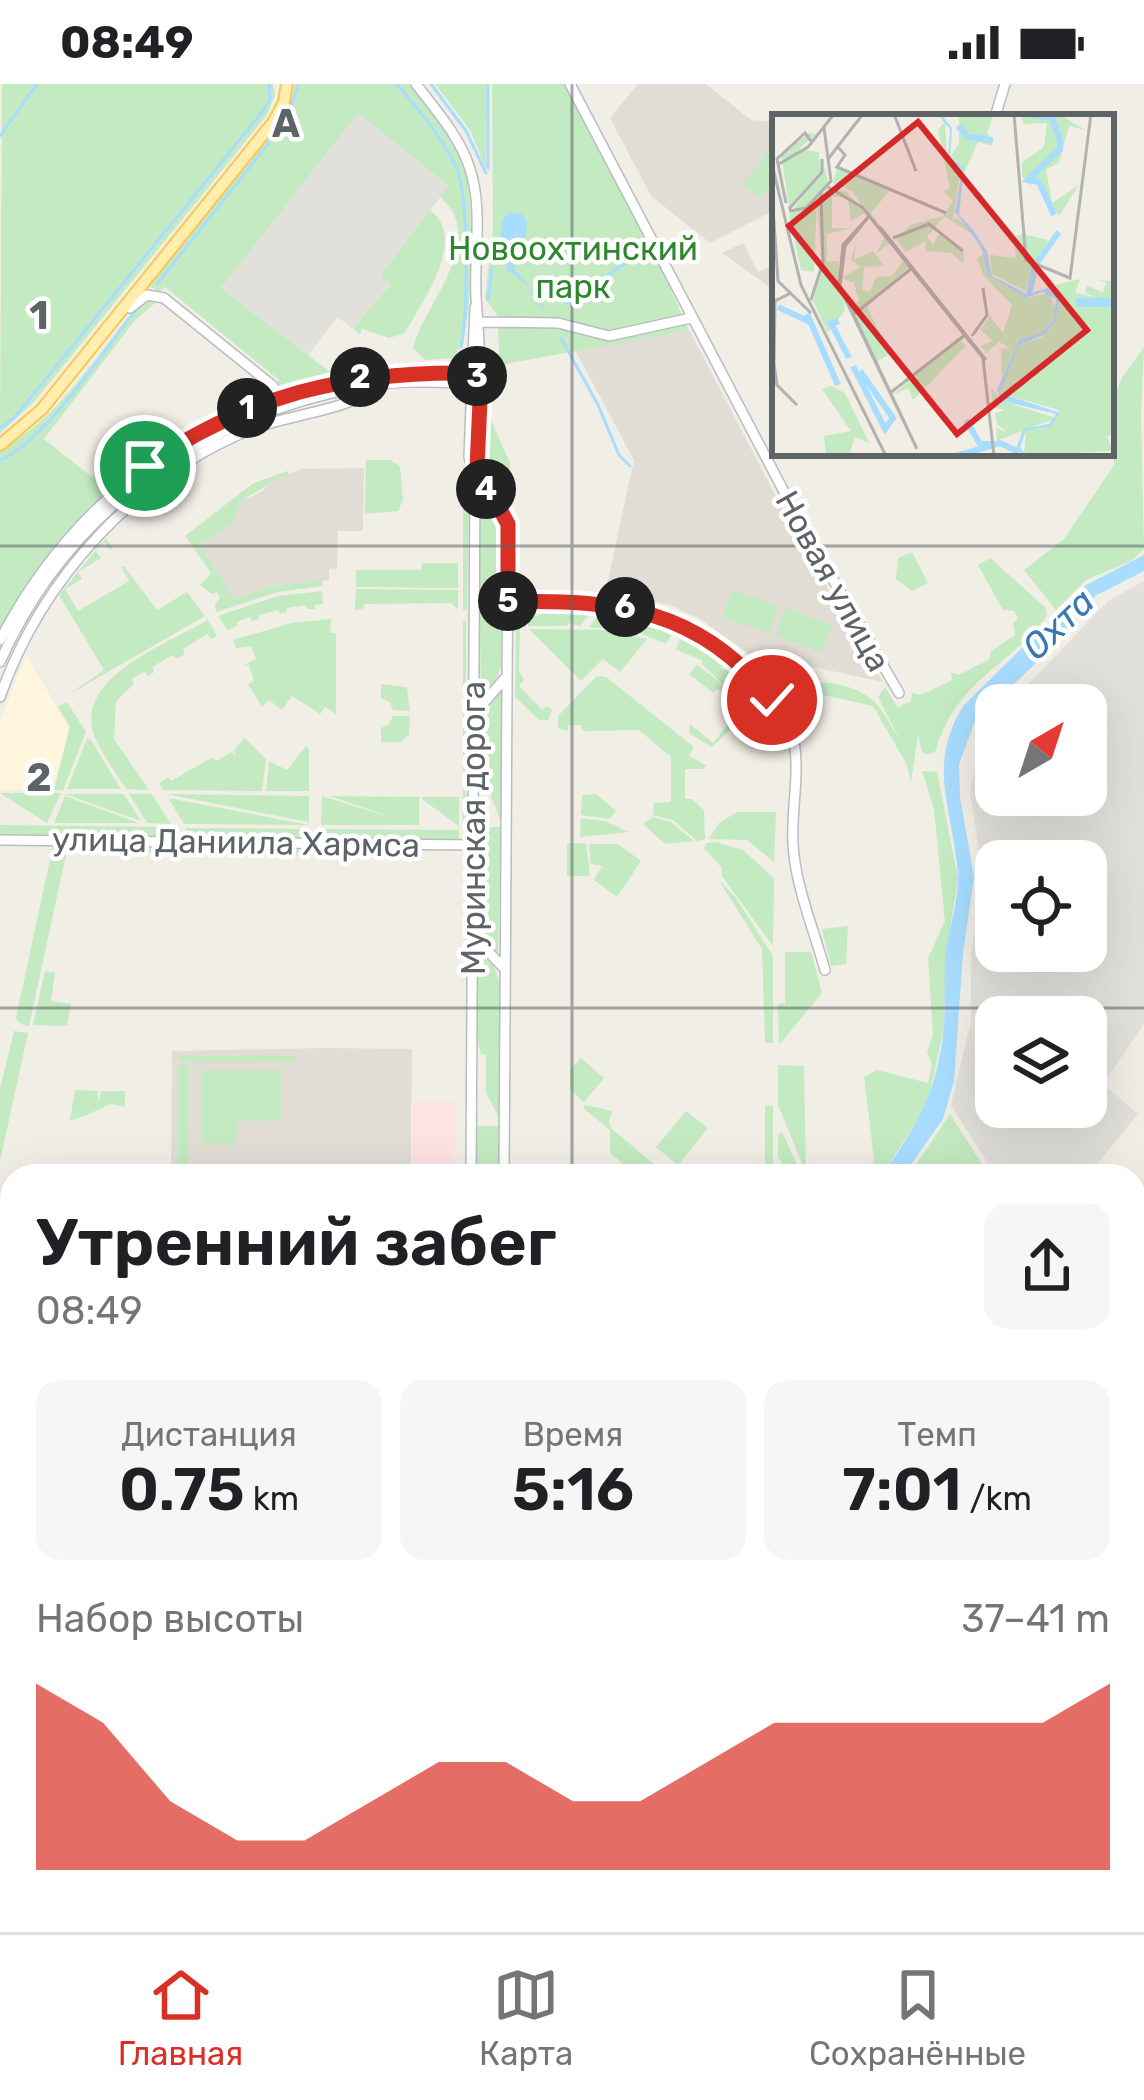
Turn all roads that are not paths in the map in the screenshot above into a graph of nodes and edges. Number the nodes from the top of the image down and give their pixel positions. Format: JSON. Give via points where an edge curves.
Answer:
{"nodes":[{"id":1,"x":283,"y":84,"type":"edge"},
{"id":2,"x":416,"y":84,"type":"edge"},
{"id":3,"x":569,"y":84,"type":"edge"},
{"id":4,"x":1005,"y":84,"type":"edge"},
{"id":5,"x":995,"y":114,"type":"edge"},
{"id":6,"x":476,"y":302,"type":"junction"},
{"id":7,"x":691,"y":318,"type":"junction"},
{"id":8,"x":481,"y":322,"type":"junction"},
{"id":9,"x":106,"y":330,"type":"junction"},
{"id":10,"x":474,"y":378,"type":"junction"},
{"id":11,"x":383,"y":383,"type":"junction"},
{"id":12,"x":278,"y":398,"type":"junction"},
{"id":13,"x":0,"y":442,"type":"edge"},
{"id":14,"x":477,"y":468,"type":"junction"},
{"id":15,"x":475,"y":481,"type":"junction"},
{"id":16,"x":508,"y":602,"type":"junction"},
{"id":17,"x":0,"y":640,"type":"edge"},
{"id":18,"x":743,"y":649,"type":"dead end"},
{"id":19,"x":734,"y":657,"type":"junction"},
{"id":20,"x":0,"y":662,"type":"edge"},
{"id":21,"x":507,"y":676,"type":"junction"},
{"id":22,"x":899,"y":693,"type":"dead end"},
{"id":23,"x":0,"y":698,"type":"edge"},
{"id":24,"x":473,"y":715,"type":"junction"},
{"id":25,"x":0,"y":840,"type":"edge"},
{"id":26,"x":473,"y":845,"type":"junction"},
{"id":27,"x":472,"y":935,"type":"junction"},
{"id":28,"x":505,"y":969,"type":"junction"},
{"id":29,"x":825,"y":970,"type":"dead end"},
{"id":30,"x":471,"y":1164,"type":"edge"},
{"id":31,"x":504,"y":1164,"type":"edge"}],
"edges":[{"from":1,"to":9,"type":"main road","via":[[274,121]]},
{"from":1,"to":13,"type":"main road","via":[[270,118],[38,406]]},
{"from":2,"to":6,"type":"street","name":"Муринская дорога","via":[[471,172]]},
{"from":3,"to":7,"type":"street","name":"Новая улица"},
{"from":4,"to":5,"type":"street"},
{"from":6,"to":8,"type":"street","name":"Муринская дорога"},
{"from":6,"to":10,"type":"street","name":"Муринская дорога"},
{"from":7,"to":8,"type":"street","via":[[609,336],[558,323]]},
{"from":7,"to":22,"type":"street","name":"Новая улица"},
{"from":8,"to":10,"type":"street","name":"Муринская дорога"},
{"from":9,"to":12,"type":"street","via":[[136,301],[156,295]]},
{"from":9,"to":13,"type":"main road","via":[[34,418]]},
{"from":10,"to":11,"type":"street"},
{"from":10,"to":12,"type":"street","via":[[358,377]]},
{"from":10,"to":14,"type":"street","name":"Муринская дорога"},
{"from":10,"to":15,"type":"street","name":"Муринская дорога"},
{"from":11,"to":20,"type":"street","via":[[245,419],[149,475],[59,563]]},
{"from":11,"to":23,"type":"street","via":[[363,397],[251,430],[132,504],[49,598]]},
{"from":12,"to":17,"type":"street","via":[[210,424],[118,486],[51,556]]},
{"from":14,"to":15,"type":"street","name":"Муринская дорога"},
{"from":14,"to":16,"type":"street","via":[[508,524]]},
{"from":15,"to":24,"type":"street","name":"Муринская дорога"},
{"from":16,"to":19,"type":"street","via":[[640,609]]},
{"from":16,"to":21,"type":"street"},
{"from":18,"to":19,"type":"street"},
{"from":19,"to":29,"type":"street","via":[[772,700],[794,742],[793,849]]},
{"from":21,"to":24,"type":"street"},
{"from":21,"to":28,"type":"street"},
{"from":24,"to":26,"type":"street","name":"Муринская дорога"},
{"from":25,"to":26,"type":"street","name":"улица Даниила Хармса"},
{"from":26,"to":27,"type":"street","name":"Муринская дорога"},
{"from":27,"to":28,"type":"street"},
{"from":27,"to":30,"type":"street","name":"Муринская дорога"},
{"from":28,"to":31,"type":"street"}]}
